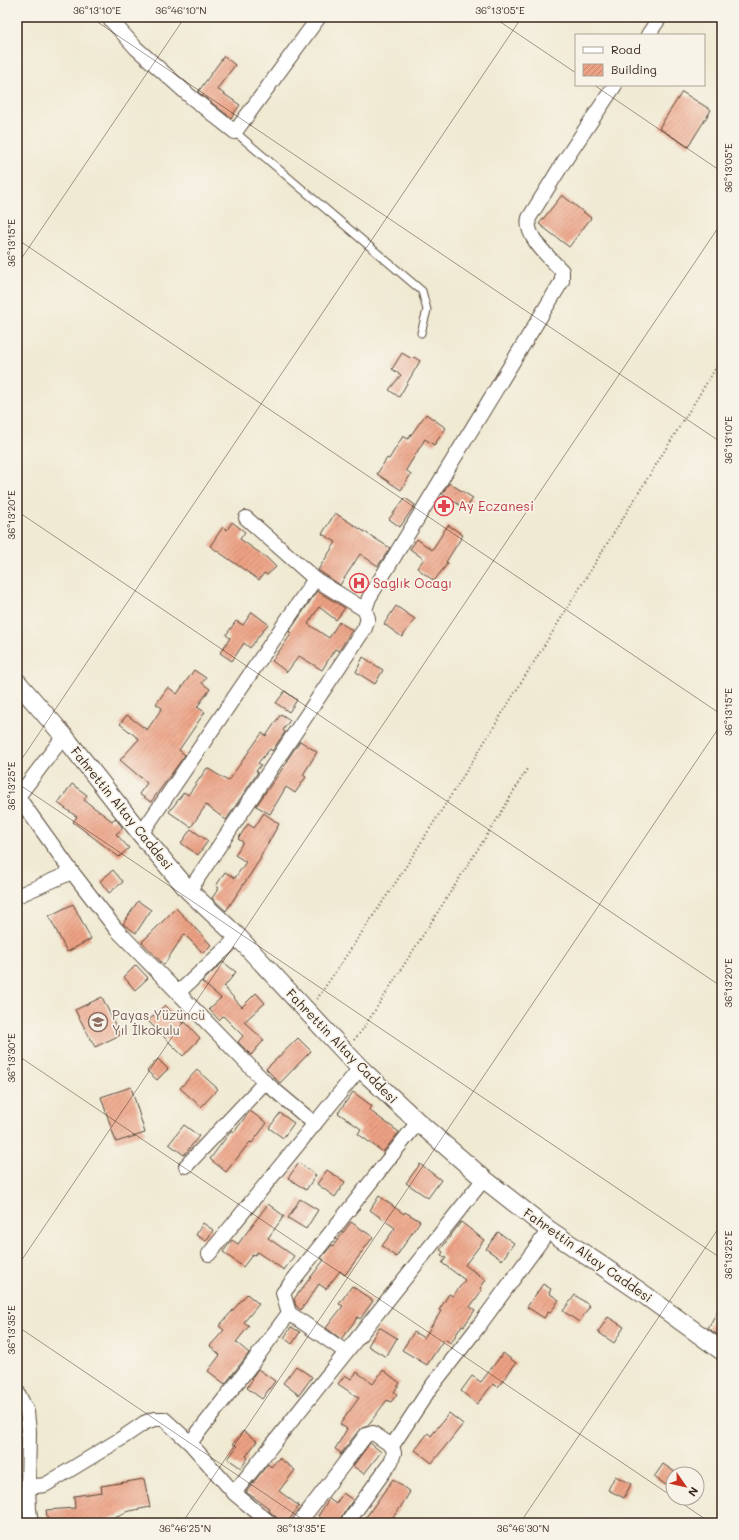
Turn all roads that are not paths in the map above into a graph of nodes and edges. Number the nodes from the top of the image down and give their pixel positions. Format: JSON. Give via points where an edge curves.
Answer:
{"nodes":[{"id":1,"x":108,"y":17,"type":"edge"},
{"id":2,"x":319,"y":17,"type":"edge"},
{"id":3,"x":660,"y":17,"type":"edge"},
{"id":4,"x":649,"y":34,"type":"edge"},
{"id":5,"x":613,"y":86,"type":"edge"},
{"id":6,"x":235,"y":132,"type":"junction"},
{"id":7,"x":421,"y":333,"type":"dead end"},
{"id":8,"x":246,"y":518,"type":"dead end"},
{"id":9,"x":315,"y":579,"type":"junction"},
{"id":10,"x":365,"y":610,"type":"junction"},
{"id":11,"x":17,"y":682,"type":"edge"},
{"id":12,"x":64,"y":736,"type":"junction"},
{"id":13,"x":17,"y":798,"type":"edge"},
{"id":14,"x":142,"y":834,"type":"junction"},
{"id":15,"x":72,"y":872,"type":"junction"},
{"id":16,"x":189,"y":891,"type":"junction"},
{"id":17,"x":17,"y":896,"type":"edge"},
{"id":18,"x":238,"y":937,"type":"junction"},
{"id":19,"x":179,"y":992,"type":"junction"},
{"id":20,"x":360,"y":1068,"type":"junction"},
{"id":21,"x":265,"y":1082,"type":"junction"},
{"id":22,"x":418,"y":1122,"type":"junction"},
{"id":23,"x":315,"y":1124,"type":"junction"},
{"id":24,"x":186,"y":1166,"type":"dead end"},
{"id":25,"x":484,"y":1179,"type":"junction"},
{"id":26,"x":549,"y":1230,"type":"junction"},
{"id":27,"x":210,"y":1254,"type":"dead end"},
{"id":28,"x":289,"y":1313,"type":"junction"},
{"id":29,"x":722,"y":1350,"type":"edge"},
{"id":30,"x":346,"y":1352,"type":"junction"},
{"id":31,"x":17,"y":1392,"type":"edge"},
{"id":32,"x":190,"y":1443,"type":"junction"},
{"id":33,"x":392,"y":1446,"type":"junction"},
{"id":34,"x":28,"y":1487,"type":"junction"},
{"id":35,"x":234,"y":1492,"type":"junction"},
{"id":36,"x":23,"y":1507,"type":"edge"},
{"id":37,"x":31,"y":1523,"type":"edge"},
{"id":38,"x":270,"y":1523,"type":"edge"},
{"id":39,"x":299,"y":1523,"type":"edge"},
{"id":40,"x":347,"y":1523,"type":"edge"}],
"edges":[{"from":1,"to":6,"type":"street","via":[[136,48],[191,98]]},
{"from":2,"to":6,"type":"street"},
{"from":3,"to":4,"type":"street"},
{"from":5,"to":10,"type":"street","via":[[563,163],[527,225],[531,235],[562,271],[562,281],[369,598]]},
{"from":6,"to":7,"type":"lane","via":[[422,291],[427,310]]},
{"from":8,"to":9,"type":"street"},
{"from":9,"to":10,"type":"street"},
{"from":9,"to":14,"type":"street"},
{"from":10,"to":16,"type":"street","via":[[368,618],[365,628]]},
{"from":11,"to":12,"type":"street","name":"Fahrettin Altay Caddesi"},
{"from":12,"to":13,"type":"street"},
{"from":12,"to":14,"type":"street","name":"Fahrettin Altay Caddesi"},
{"from":13,"to":15,"type":"street"},
{"from":14,"to":16,"type":"street","name":"Fahrettin Altay Caddesi"},
{"from":15,"to":17,"type":"street"},
{"from":15,"to":19,"type":"street","via":[[116,929]]},
{"from":16,"to":18,"type":"street","name":"Fahrettin Altay Caddesi"},
{"from":18,"to":19,"type":"street"},
{"from":18,"to":20,"type":"street","name":"Fahrettin Altay Caddesi"},
{"from":19,"to":21,"type":"street"},
{"from":20,"to":22,"type":"street","name":"Fahrettin Altay Caddesi"},
{"from":20,"to":23,"type":"street"},
{"from":21,"to":23,"type":"street"},
{"from":21,"to":24,"type":"street"},
{"from":22,"to":25,"type":"street","name":"Fahrettin Altay Caddesi"},
{"from":22,"to":28,"type":"street","via":[[283,1293]]},
{"from":23,"to":27,"type":"street"},
{"from":25,"to":26,"type":"street","name":"Fahrettin Altay Caddesi"},
{"from":25,"to":30,"type":"street"},
{"from":26,"to":29,"type":"street","name":"Fahrettin Altay Caddesi"},
{"from":26,"to":33,"type":"street","via":[[431,1387]]},
{"from":28,"to":30,"type":"street"},
{"from":28,"to":32,"type":"street"},
{"from":30,"to":35,"type":"street"},
{"from":31,"to":34,"type":"street","via":[[27,1412],[30,1431]]},
{"from":32,"to":34,"type":"street","via":[[164,1419],[154,1419],[45,1485]]},
{"from":32,"to":35,"type":"street"},
{"from":33,"to":39,"type":"street","via":[[373,1433],[366,1435]]},
{"from":33,"to":40,"type":"street","via":[[394,1453],[391,1462]]},
{"from":34,"to":36,"type":"street"},
{"from":35,"to":38,"type":"street"},
{"from":36,"to":37,"type":"street"}]}
